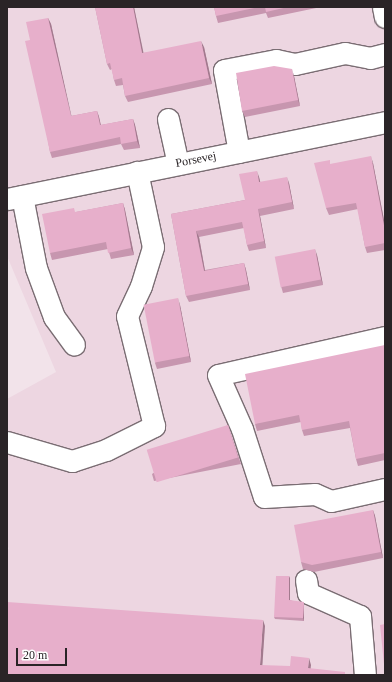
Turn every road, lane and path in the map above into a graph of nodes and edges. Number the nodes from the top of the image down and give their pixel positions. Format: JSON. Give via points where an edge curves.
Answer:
{"nodes":[{"id":1,"x":383,"y":7,"type":"edge"},
{"id":2,"x":385,"y":17,"type":"edge"},
{"id":3,"x":385,"y":54,"type":"edge"},
{"id":4,"x":168,"y":119,"type":"dead end"},
{"id":5,"x":385,"y":122,"type":"edge"},
{"id":6,"x":238,"y":152,"type":"junction"},
{"id":7,"x":178,"y":164,"type":"junction"},
{"id":8,"x":137,"y":172,"type":"junction"},
{"id":9,"x":14,"y":197,"type":"edge"},
{"id":10,"x":385,"y":337,"type":"edge"},
{"id":11,"x":74,"y":345,"type":"dead end"},
{"id":12,"x":7,"y":442,"type":"edge"},
{"id":13,"x":385,"y":489,"type":"edge"},
{"id":14,"x":306,"y":580,"type":"dead end"},
{"id":15,"x":365,"y":675,"type":"edge"}],
"edges":[{"from":1,"to":2,"type":"street"},
{"from":3,"to":6,"type":"street","via":[[370,58],[344,53],[295,64],[276,60],[224,70]]},
{"from":4,"to":7,"type":"street"},
{"from":5,"to":6,"type":"street","name":"Porsevej"},
{"from":6,"to":7,"type":"street","name":"Porsevej"},
{"from":7,"to":8,"type":"street","name":"Porsevej"},
{"from":8,"to":9,"type":"street","name":"Porsevej"},
{"from":8,"to":12,"type":"street","via":[[153,247],[141,286],[127,316],[154,426],[106,450],[72,461]]},
{"from":9,"to":11,"type":"street","via":[[54,317]]},
{"from":10,"to":13,"type":"street","via":[[218,375],[242,429],[264,497],[315,494],[331,501]]},
{"from":14,"to":15,"type":"street","via":[[308,593],[360,616]]}]}
